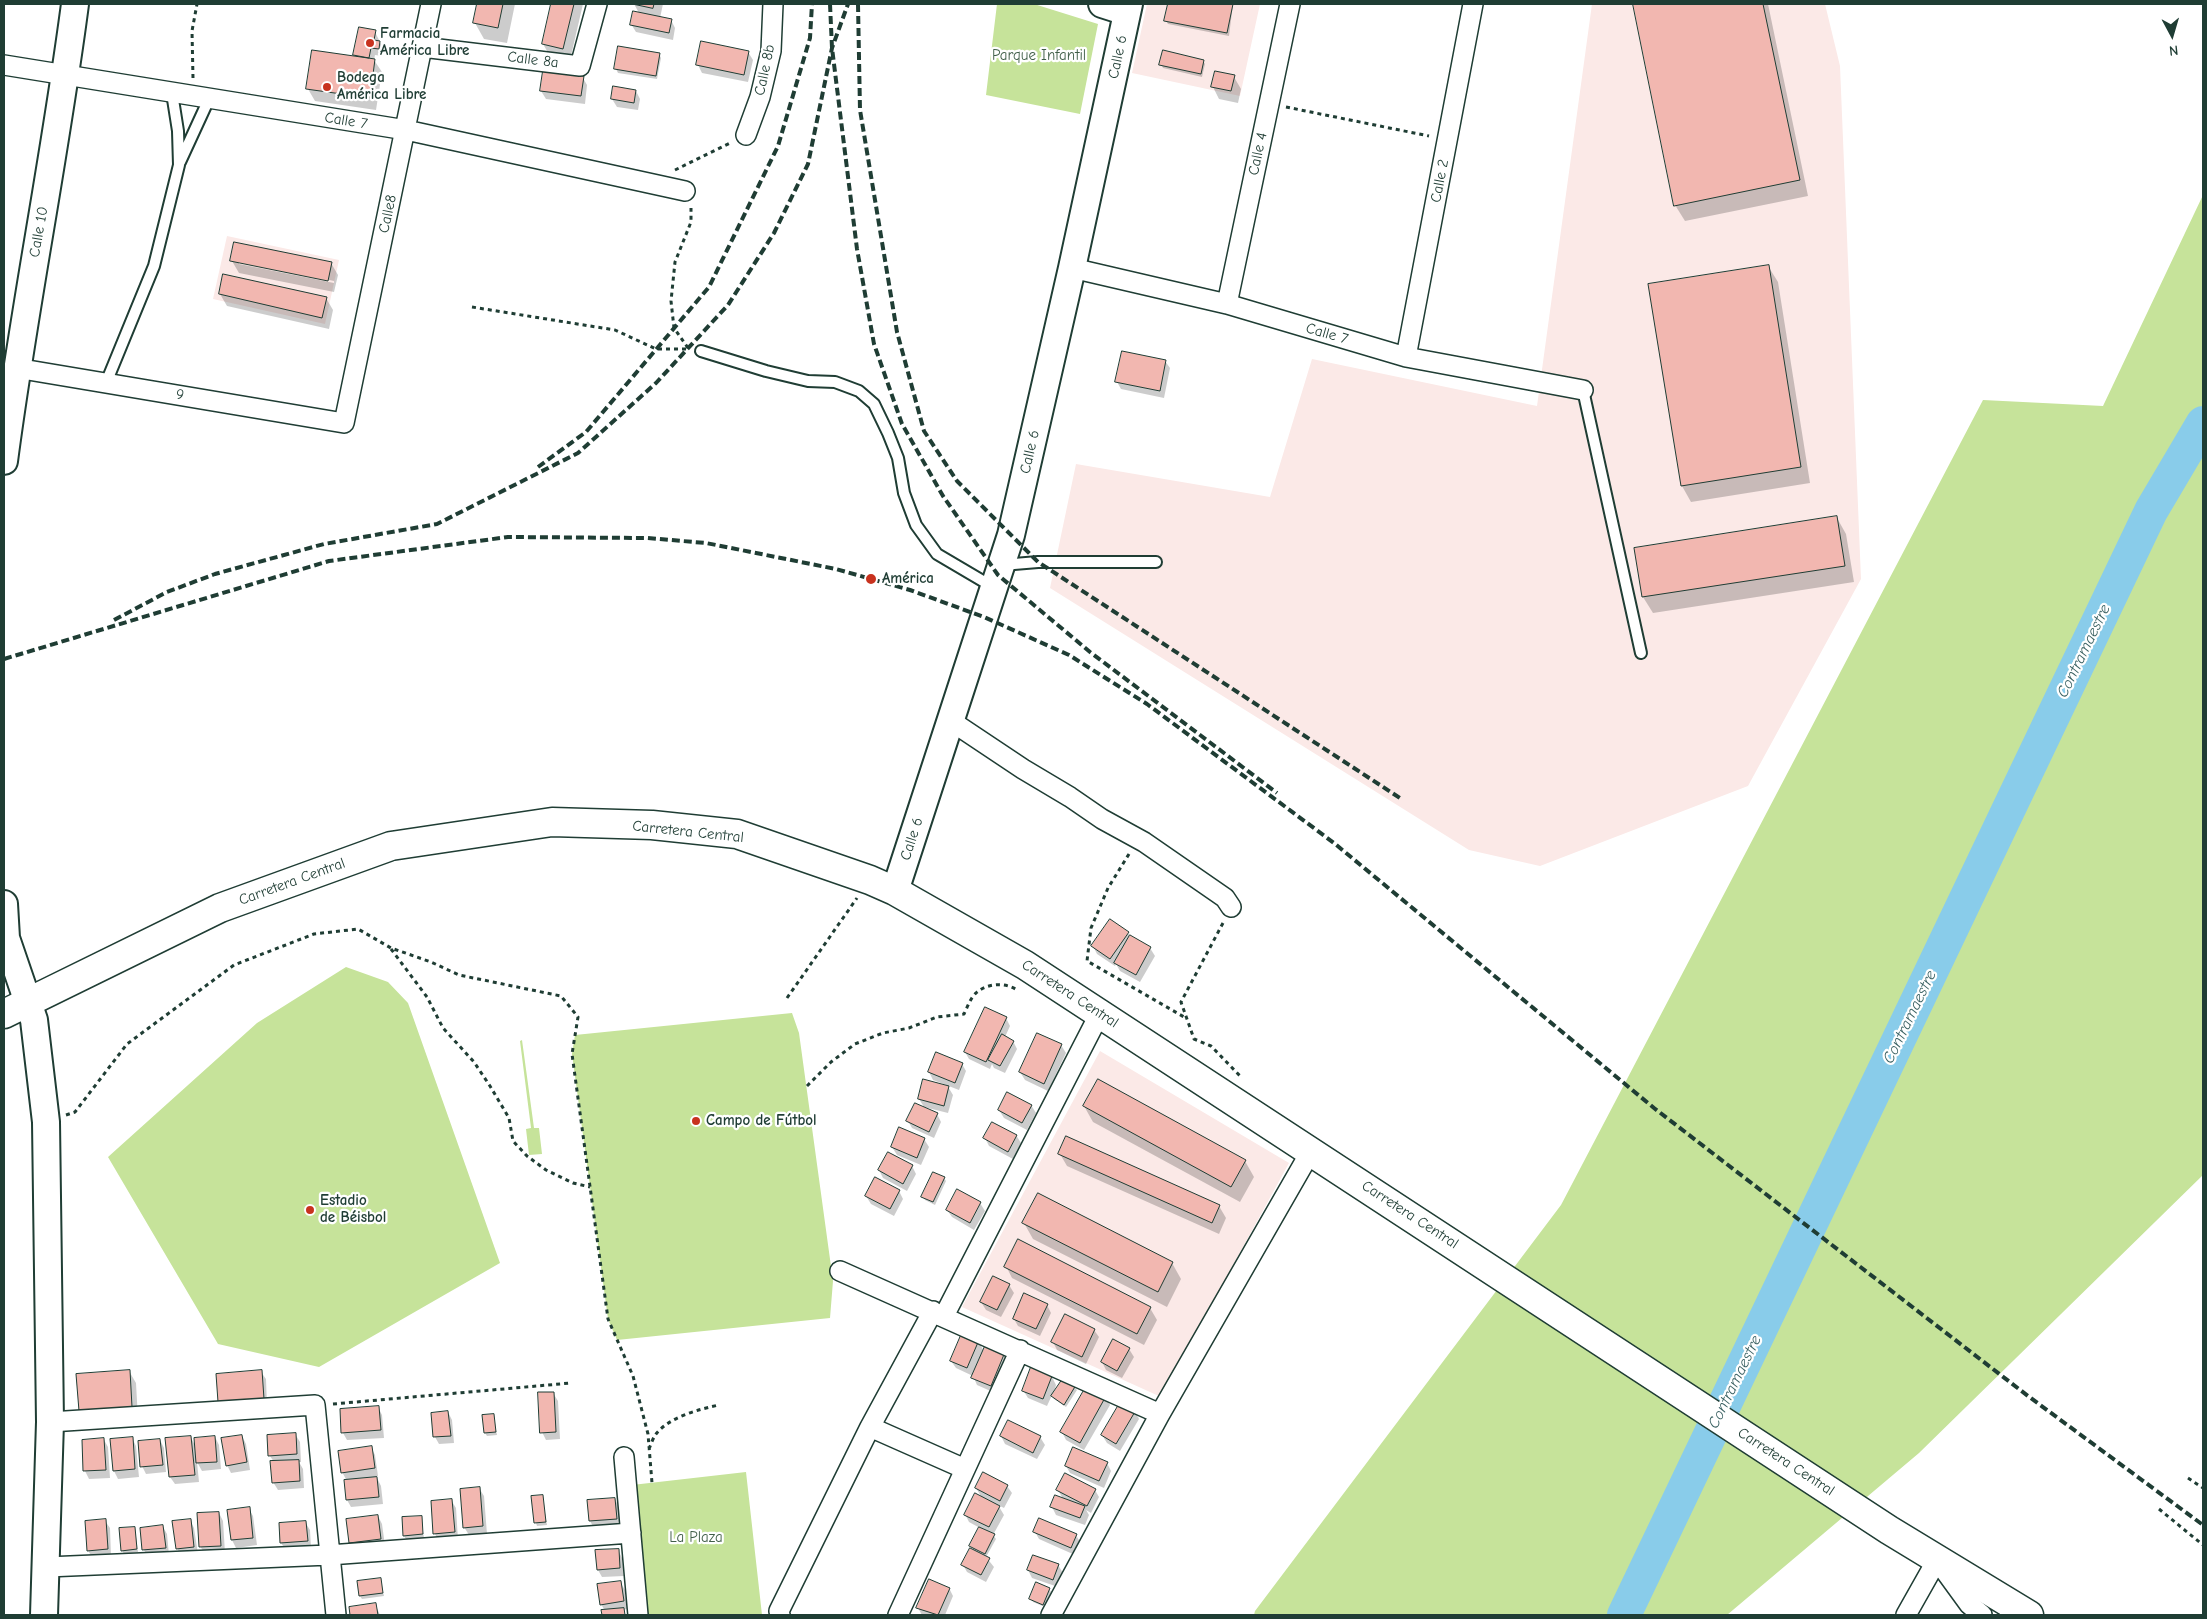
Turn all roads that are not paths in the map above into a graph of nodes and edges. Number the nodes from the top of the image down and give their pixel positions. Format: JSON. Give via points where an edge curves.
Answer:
{"nodes":[{"id":1,"x":75,"y":4,"type":"edge"},
{"id":2,"x":431,"y":4,"type":"edge"},
{"id":3,"x":597,"y":4,"type":"edge"},
{"id":4,"x":773,"y":4,"type":"edge"},
{"id":5,"x":1102,"y":4,"type":"edge"},
{"id":6,"x":1290,"y":4,"type":"edge"},
{"id":7,"x":1473,"y":4,"type":"edge"},
{"id":8,"x":1128,"y":8,"type":"edge"},
{"id":9,"x":422,"y":47,"type":"junction"},
{"id":10,"x":4,"y":65,"type":"edge"},
{"id":11,"x":66,"y":76,"type":"junction"},
{"id":12,"x":172,"y":93,"type":"junction"},
{"id":13,"x":202,"y":98,"type":"junction"},
{"id":14,"x":406,"y":130,"type":"junction"},
{"id":15,"x":746,"y":135,"type":"road end"},
{"id":16,"x":179,"y":165,"type":"junction"},
{"id":17,"x":685,"y":191,"type":"road end"},
{"id":18,"x":1072,"y":268,"type":"junction"},
{"id":19,"x":1227,"y":304,"type":"junction"},
{"id":20,"x":694,"y":349,"type":"road end"},
{"id":21,"x":1406,"y":357,"type":"junction"},
{"id":22,"x":11,"y":382,"type":"edge"},
{"id":23,"x":106,"y":383,"type":"junction"},
{"id":24,"x":1583,"y":390,"type":"joint"},
{"id":25,"x":344,"y":423,"type":"joint"},
{"id":26,"x":4,"y":461,"type":"edge"},
{"id":27,"x":1156,"y":562,"type":"dead end"},
{"id":28,"x":997,"y":576,"type":"junction"},
{"id":29,"x":1641,"y":653,"type":"dead end"},
{"id":30,"x":951,"y":721,"type":"junction"},
{"id":31,"x":895,"y":891,"type":"junction"},
{"id":32,"x":4,"y":904,"type":"edge"},
{"id":33,"x":1231,"y":907,"type":"road end"},
{"id":34,"x":5,"y":938,"type":"edge"},
{"id":35,"x":15,"y":1008,"type":"edge"},
{"id":36,"x":1100,"y":1013,"type":"junction"},
{"id":37,"x":1311,"y":1150,"type":"junction"},
{"id":38,"x":840,"y":1271,"type":"dead end"},
{"id":39,"x":939,"y":1314,"type":"junction"},
{"id":40,"x":1020,"y":1350,"type":"junction"},
{"id":41,"x":1160,"y":1414,"type":"junction"},
{"id":42,"x":50,"y":1422,"type":"junction"},
{"id":43,"x":870,"y":1427,"type":"junction"},
{"id":44,"x":624,"y":1457,"type":"dead end"},
{"id":45,"x":965,"y":1469,"type":"junction"},
{"id":46,"x":631,"y":1533,"type":"junction"},
{"id":47,"x":329,"y":1555,"type":"junction"},
{"id":48,"x":1937,"y":1560,"type":"junction"},
{"id":49,"x":46,"y":1566,"type":"junction"},
{"id":50,"x":44,"y":1615,"type":"edge"},
{"id":51,"x":336,"y":1615,"type":"edge"},
{"id":52,"x":638,"y":1615,"type":"edge"},
{"id":53,"x":780,"y":1615,"type":"edge"},
{"id":54,"x":898,"y":1615,"type":"edge"},
{"id":55,"x":1050,"y":1615,"type":"edge"},
{"id":56,"x":1906,"y":1615,"type":"edge"},
{"id":57,"x":1982,"y":1615,"type":"edge"},
{"id":58,"x":2029,"y":1615,"type":"edge"}],
"edges":[{"from":1,"to":11,"type":"street","name":"Calle 10"},
{"from":2,"to":9,"type":"street","name":"Calle8"},
{"from":3,"to":9,"type":"street","name":"Calle 8a","via":[[580,66]]},
{"from":4,"to":15,"type":"street","name":"Calle 8b","via":[[770,51],[760,97]]},
{"from":5,"to":8,"type":"street"},
{"from":6,"to":19,"type":"street","name":"Calle 4"},
{"from":7,"to":21,"type":"street","name":"Calle 2"},
{"from":8,"to":18,"type":"street","name":"Calle 6"},
{"from":9,"to":14,"type":"street","name":"Calle8"},
{"from":10,"to":11,"type":"street","name":"Calle 7"},
{"from":11,"to":12,"type":"street","name":"Calle 7"},
{"from":11,"to":22,"type":"street","name":"Calle 10"},
{"from":12,"to":13,"type":"street","name":"Calle 7"},
{"from":12,"to":16,"type":"lane"},
{"from":13,"to":14,"type":"street","name":"Calle 7"},
{"from":13,"to":16,"type":"lane"},
{"from":14,"to":17,"type":"street","name":"Calle 7"},
{"from":14,"to":25,"type":"street","name":"Calle8"},
{"from":16,"to":23,"type":"lane","via":[[154,266]]},
{"from":18,"to":19,"type":"street","name":"Calle 7"},
{"from":18,"to":28,"type":"street","name":"Calle 6","via":[[1011,535]]},
{"from":19,"to":21,"type":"street","name":"Calle 7"},
{"from":20,"to":28,"type":"lane","via":[[766,371],[808,381],[835,382],[859,391],[874,404],[888,433],[916,525],[937,554]]},
{"from":21,"to":24,"type":"street","name":"Calle 7"},
{"from":22,"to":23,"type":"street","name":"9"},
{"from":22,"to":26,"type":"street","name":"Calle 10"},
{"from":23,"to":25,"type":"street","name":"9"},
{"from":24,"to":29,"type":"lane"},
{"from":27,"to":28,"type":"lane","via":[[1038,562]]},
{"from":28,"to":30,"type":"street","name":"Calle 6"},
{"from":30,"to":31,"type":"street","name":"Calle 6"},
{"from":30,"to":33,"type":"street","via":[[1133,836],[1225,898]]},
{"from":31,"to":35,"type":"highway","name":"Carretera Central","via":[[737,834],[652,825],[552,822],[391,846],[220,908]]},
{"from":31,"to":36,"type":"highway","name":"Carretera Central","via":[[1026,965]]},
{"from":32,"to":34,"type":"street"},
{"from":34,"to":35,"type":"street"},
{"from":35,"to":42,"type":"street","via":[[34,1020],[46,1122]]},
{"from":36,"to":37,"type":"highway","name":"Carretera Central"},
{"from":36,"to":39,"type":"street"},
{"from":37,"to":41,"type":"street"},
{"from":37,"to":48,"type":"highway","name":"Carretera Central"},
{"from":38,"to":39,"type":"street"},
{"from":39,"to":40,"type":"street"},
{"from":39,"to":43,"type":"street"},
{"from":40,"to":41,"type":"street"},
{"from":40,"to":45,"type":"street"},
{"from":41,"to":55,"type":"street"},
{"from":42,"to":47,"type":"street","via":[[315,1405]]},
{"from":42,"to":49,"type":"street"},
{"from":43,"to":45,"type":"street"},
{"from":43,"to":53,"type":"street","via":[[779,1611]]},
{"from":44,"to":46,"type":"street"},
{"from":45,"to":54,"type":"street"},
{"from":46,"to":47,"type":"street"},
{"from":46,"to":52,"type":"street"},
{"from":47,"to":49,"type":"street"},
{"from":47,"to":51,"type":"street"},
{"from":48,"to":56,"type":"street"},
{"from":48,"to":57,"type":"street","via":[[1969,1604]]},
{"from":48,"to":58,"type":"highway","name":"Carretera Central"},
{"from":49,"to":50,"type":"street"}]}
